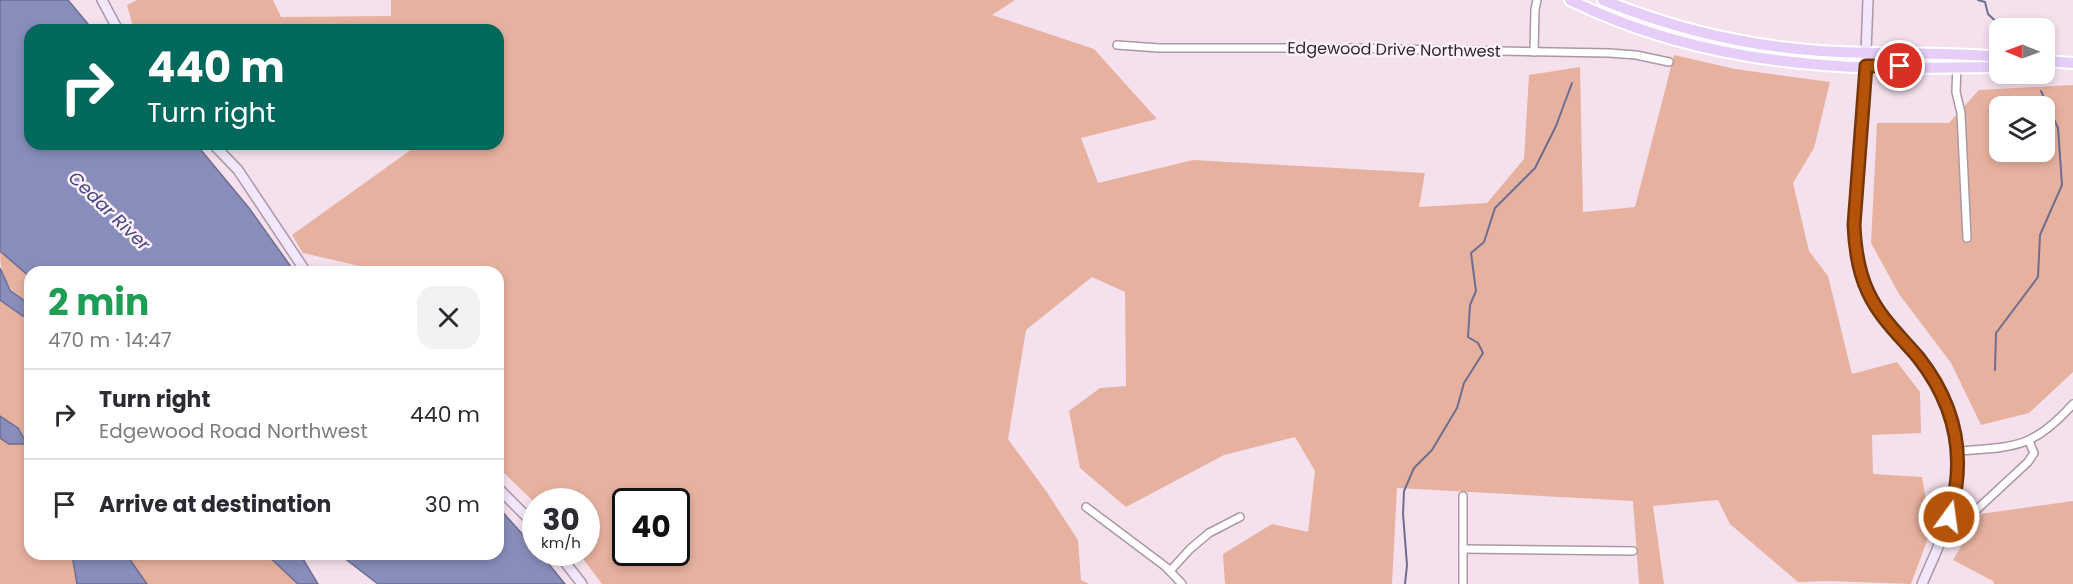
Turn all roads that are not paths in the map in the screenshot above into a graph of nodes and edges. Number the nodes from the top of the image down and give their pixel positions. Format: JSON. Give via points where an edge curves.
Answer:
{"nodes":[{"id":1,"x":102,"y":0,"type":"edge"},
{"id":2,"x":1538,"y":0,"type":"edge"},
{"id":3,"x":1570,"y":0,"type":"edge"},
{"id":4,"x":1603,"y":0,"type":"edge"},
{"id":5,"x":1868,"y":0,"type":"edge"},
{"id":6,"x":115,"y":24,"type":"edge"},
{"id":7,"x":1117,"y":45,"type":"dead end"},
{"id":8,"x":1534,"y":52,"type":"junction"},
{"id":9,"x":1866,"y":53,"type":"junction"},
{"id":10,"x":1958,"y":53,"type":"junction"},
{"id":11,"x":1989,"y":56,"type":"edge"},
{"id":12,"x":1669,"y":62,"type":"dead end"},
{"id":13,"x":2055,"y":62,"type":"edge"},
{"id":14,"x":2073,"y":64,"type":"edge"},
{"id":15,"x":2055,"y":65,"type":"edge"},
{"id":16,"x":1866,"y":66,"type":"junction"},
{"id":17,"x":1957,"y":67,"type":"junction"},
{"id":18,"x":1989,"y":67,"type":"edge"},
{"id":19,"x":219,"y":150,"type":"edge"},
{"id":20,"x":1967,"y":238,"type":"dead end"},
{"id":21,"x":302,"y":266,"type":"edge"},
{"id":22,"x":2073,"y":404,"type":"edge"},
{"id":23,"x":2029,"y":441,"type":"junction"},
{"id":24,"x":1958,"y":452,"type":"junction"},
{"id":25,"x":504,"y":494,"type":"edge"},
{"id":26,"x":1463,"y":496,"type":"dead end"},
{"id":27,"x":1086,"y":507,"type":"dead end"},
{"id":28,"x":522,"y":512,"type":"edge"},
{"id":29,"x":1973,"y":513,"type":"dead end"},
{"id":30,"x":1240,"y":517,"type":"dead end"},
{"id":31,"x":1463,"y":549,"type":"junction"},
{"id":32,"x":1633,"y":551,"type":"dead end"},
{"id":33,"x":568,"y":566,"type":"edge"},
{"id":34,"x":1170,"y":571,"type":"junction"},
{"id":35,"x":582,"y":584,"type":"edge"},
{"id":36,"x":1182,"y":584,"type":"edge"},
{"id":37,"x":1463,"y":584,"type":"edge"},
{"id":38,"x":1922,"y":584,"type":"edge"}],
"edges":[{"from":1,"to":6,"type":"street"},
{"from":2,"to":8,"type":"street"},
{"from":3,"to":16,"type":"main road","via":[[1637,28],[1696,45],[1757,58]]},
{"from":4,"to":9,"type":"main road","via":[[1697,32],[1760,44]]},
{"from":5,"to":9,"type":"street"},
{"from":7,"to":8,"type":"street","name":"Edgewood Drive Northwest"},
{"from":8,"to":12,"type":"street","name":"Edgewood Drive Northwest","via":[[1620,53]]},
{"from":9,"to":10,"type":"main road"},
{"from":9,"to":16,"type":"street"},
{"from":10,"to":11,"type":"main road"},
{"from":10,"to":17,"type":"street"},
{"from":13,"to":14,"type":"main road"},
{"from":14,"to":15,"type":"main road"},
{"from":16,"to":17,"type":"main road"},
{"from":16,"to":24,"type":"street","via":[[1854,225],[1859,267],[1880,313],[1936,383],[1949,412]]},
{"from":17,"to":18,"type":"main road"},
{"from":17,"to":20,"type":"street"},
{"from":19,"to":21,"type":"street","via":[[238,170]]},
{"from":22,"to":23,"type":"street","via":[[2058,421]]},
{"from":23,"to":24,"type":"street","via":[[2008,448]]},
{"from":23,"to":29,"type":"street","via":[[2034,453],[2028,462]]},
{"from":24,"to":38,"type":"street","via":[[1954,499]]},
{"from":25,"to":28,"type":"street"},
{"from":26,"to":31,"type":"street"},
{"from":27,"to":34,"type":"street"},
{"from":30,"to":34,"type":"street","via":[[1209,533]]},
{"from":31,"to":32,"type":"street"},
{"from":31,"to":37,"type":"street"},
{"from":33,"to":35,"type":"street"},
{"from":34,"to":36,"type":"street"}]}
